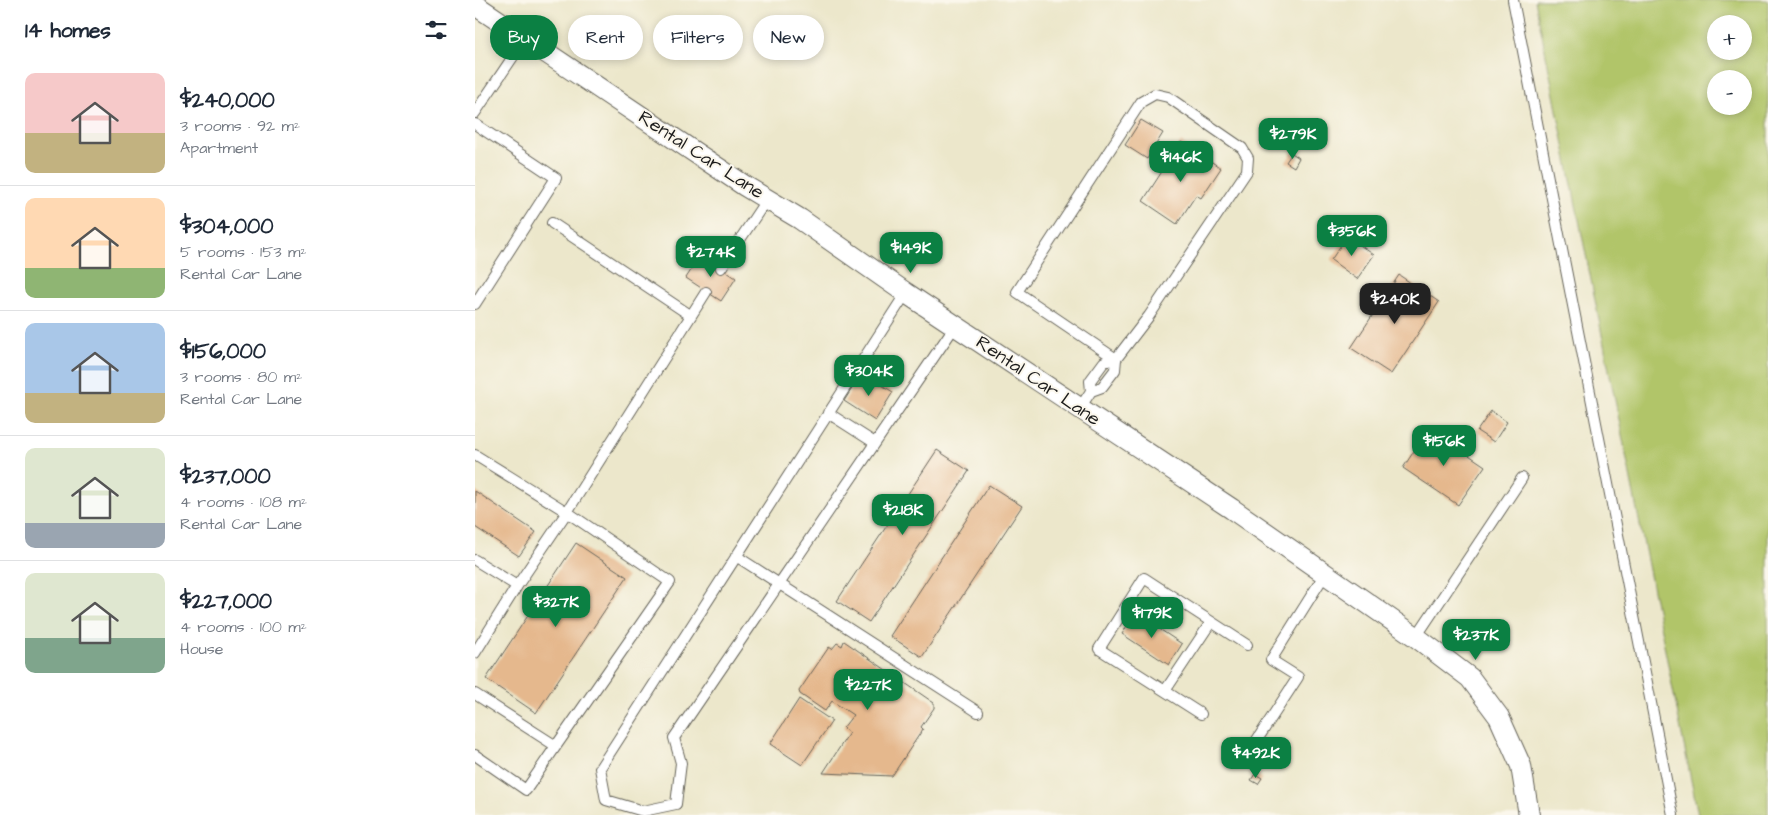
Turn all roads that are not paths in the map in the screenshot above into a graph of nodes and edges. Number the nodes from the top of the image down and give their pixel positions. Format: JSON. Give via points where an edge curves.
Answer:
{"nodes":[{"id":1,"x":1513,"y":0,"type":"edge"},
{"id":2,"x":475,"y":6,"type":"edge"},
{"id":3,"x":490,"y":16,"type":"edge"},
{"id":4,"x":510,"y":60,"type":"edge"},
{"id":5,"x":558,"y":60,"type":"edge"},
{"id":6,"x":475,"y":113,"type":"edge"},
{"id":7,"x":475,"y":124,"type":"edge"},
{"id":8,"x":767,"y":199,"type":"junction"},
{"id":9,"x":552,"y":223,"type":"dead end"},
{"id":10,"x":721,"y":268,"type":"dead end"},
{"id":11,"x":705,"y":292,"type":"dead end"},
{"id":12,"x":906,"y":293,"type":"junction"},
{"id":13,"x":475,"y":304,"type":"edge"},
{"id":14,"x":690,"y":315,"type":"junction"},
{"id":15,"x":955,"y":326,"type":"junction"},
{"id":16,"x":1116,"y":359,"type":"junction"},
{"id":17,"x":1079,"y":408,"type":"junction"},
{"id":18,"x":828,"y":413,"type":"junction"},
{"id":19,"x":875,"y":443,"type":"junction"},
{"id":20,"x":475,"y":454,"type":"edge"},
{"id":21,"x":1522,"y":478,"type":"dead end"},
{"id":22,"x":567,"y":512,"type":"junction"},
{"id":23,"x":736,"y":556,"type":"junction"},
{"id":24,"x":475,"y":560,"type":"edge"},
{"id":25,"x":1325,"y":574,"type":"junction"},
{"id":26,"x":779,"y":584,"type":"junction"},
{"id":27,"x":517,"y":586,"type":"junction"},
{"id":28,"x":1211,"y":622,"type":"junction"},
{"id":29,"x":1416,"y":637,"type":"junction"},
{"id":30,"x":1247,"y":645,"type":"dead end"},
{"id":31,"x":475,"y":653,"type":"edge"},
{"id":32,"x":1165,"y":691,"type":"junction"},
{"id":33,"x":475,"y":694,"type":"edge"},
{"id":34,"x":978,"y":712,"type":"dead end"},
{"id":35,"x":1201,"y":714,"type":"dead end"},
{"id":36,"x":556,"y":746,"type":"junction"},
{"id":37,"x":1253,"y":746,"type":"dead end"},
{"id":38,"x":475,"y":755,"type":"edge"},
{"id":39,"x":1529,"y":815,"type":"edge"},
{"id":40,"x":1673,"y":815,"type":"edge"}],
"edges":[{"from":1,"to":40,"type":"lane"},
{"from":2,"to":3,"type":"street","name":"Rental Car Lane"},
{"from":4,"to":6,"type":"lane"},
{"from":5,"to":8,"type":"street","name":"Rental Car Lane"},
{"from":7,"to":13,"type":"lane","via":[[556,178]]},
{"from":8,"to":10,"type":"lane"},
{"from":8,"to":12,"type":"street","name":"Rental Car Lane"},
{"from":9,"to":14,"type":"lane"},
{"from":11,"to":14,"type":"lane"},
{"from":12,"to":15,"type":"street","name":"Rental Car Lane"},
{"from":12,"to":18,"type":"lane"},
{"from":14,"to":22,"type":"lane"},
{"from":15,"to":17,"type":"street","name":"Rental Car Lane"},
{"from":15,"to":19,"type":"lane"},
{"from":16,"to":16,"type":"lane","via":[[1247,171],[1248,158],[1242,148],[1168,97],[1155,94],[1141,102],[1017,292]]},
{"from":16,"to":17,"type":"lane","via":[[1104,362],[1090,381],[1091,391]]},
{"from":17,"to":25,"type":"street","name":"Rental Car Lane","via":[[1232,508]]},
{"from":18,"to":19,"type":"lane"},
{"from":18,"to":23,"type":"lane"},
{"from":19,"to":26,"type":"lane"},
{"from":20,"to":22,"type":"lane"},
{"from":21,"to":29,"type":"lane"},
{"from":22,"to":27,"type":"lane"},
{"from":22,"to":36,"type":"lane","via":[[671,582]]},
{"from":23,"to":26,"type":"lane"},
{"from":23,"to":26,"type":"lane","via":[[600,768],[606,800],[643,812],[676,804],[681,763],[674,738]]},
{"from":24,"to":27,"type":"lane"},
{"from":25,"to":29,"type":"street","name":"Rental Car Lane"},
{"from":25,"to":37,"type":"lane","via":[[1271,660],[1298,677]]},
{"from":26,"to":34,"type":"lane"},
{"from":27,"to":31,"type":"lane"},
{"from":28,"to":30,"type":"lane"},
{"from":28,"to":32,"type":"lane"},
{"from":28,"to":32,"type":"lane","via":[[1144,578],[1099,649]]},
{"from":29,"to":39,"type":"street","name":"Rental Car Lane","via":[[1470,678],[1499,716],[1521,766]]},
{"from":32,"to":35,"type":"lane"},
{"from":33,"to":36,"type":"lane"},
{"from":36,"to":38,"type":"lane","via":[[526,790]]}]}
